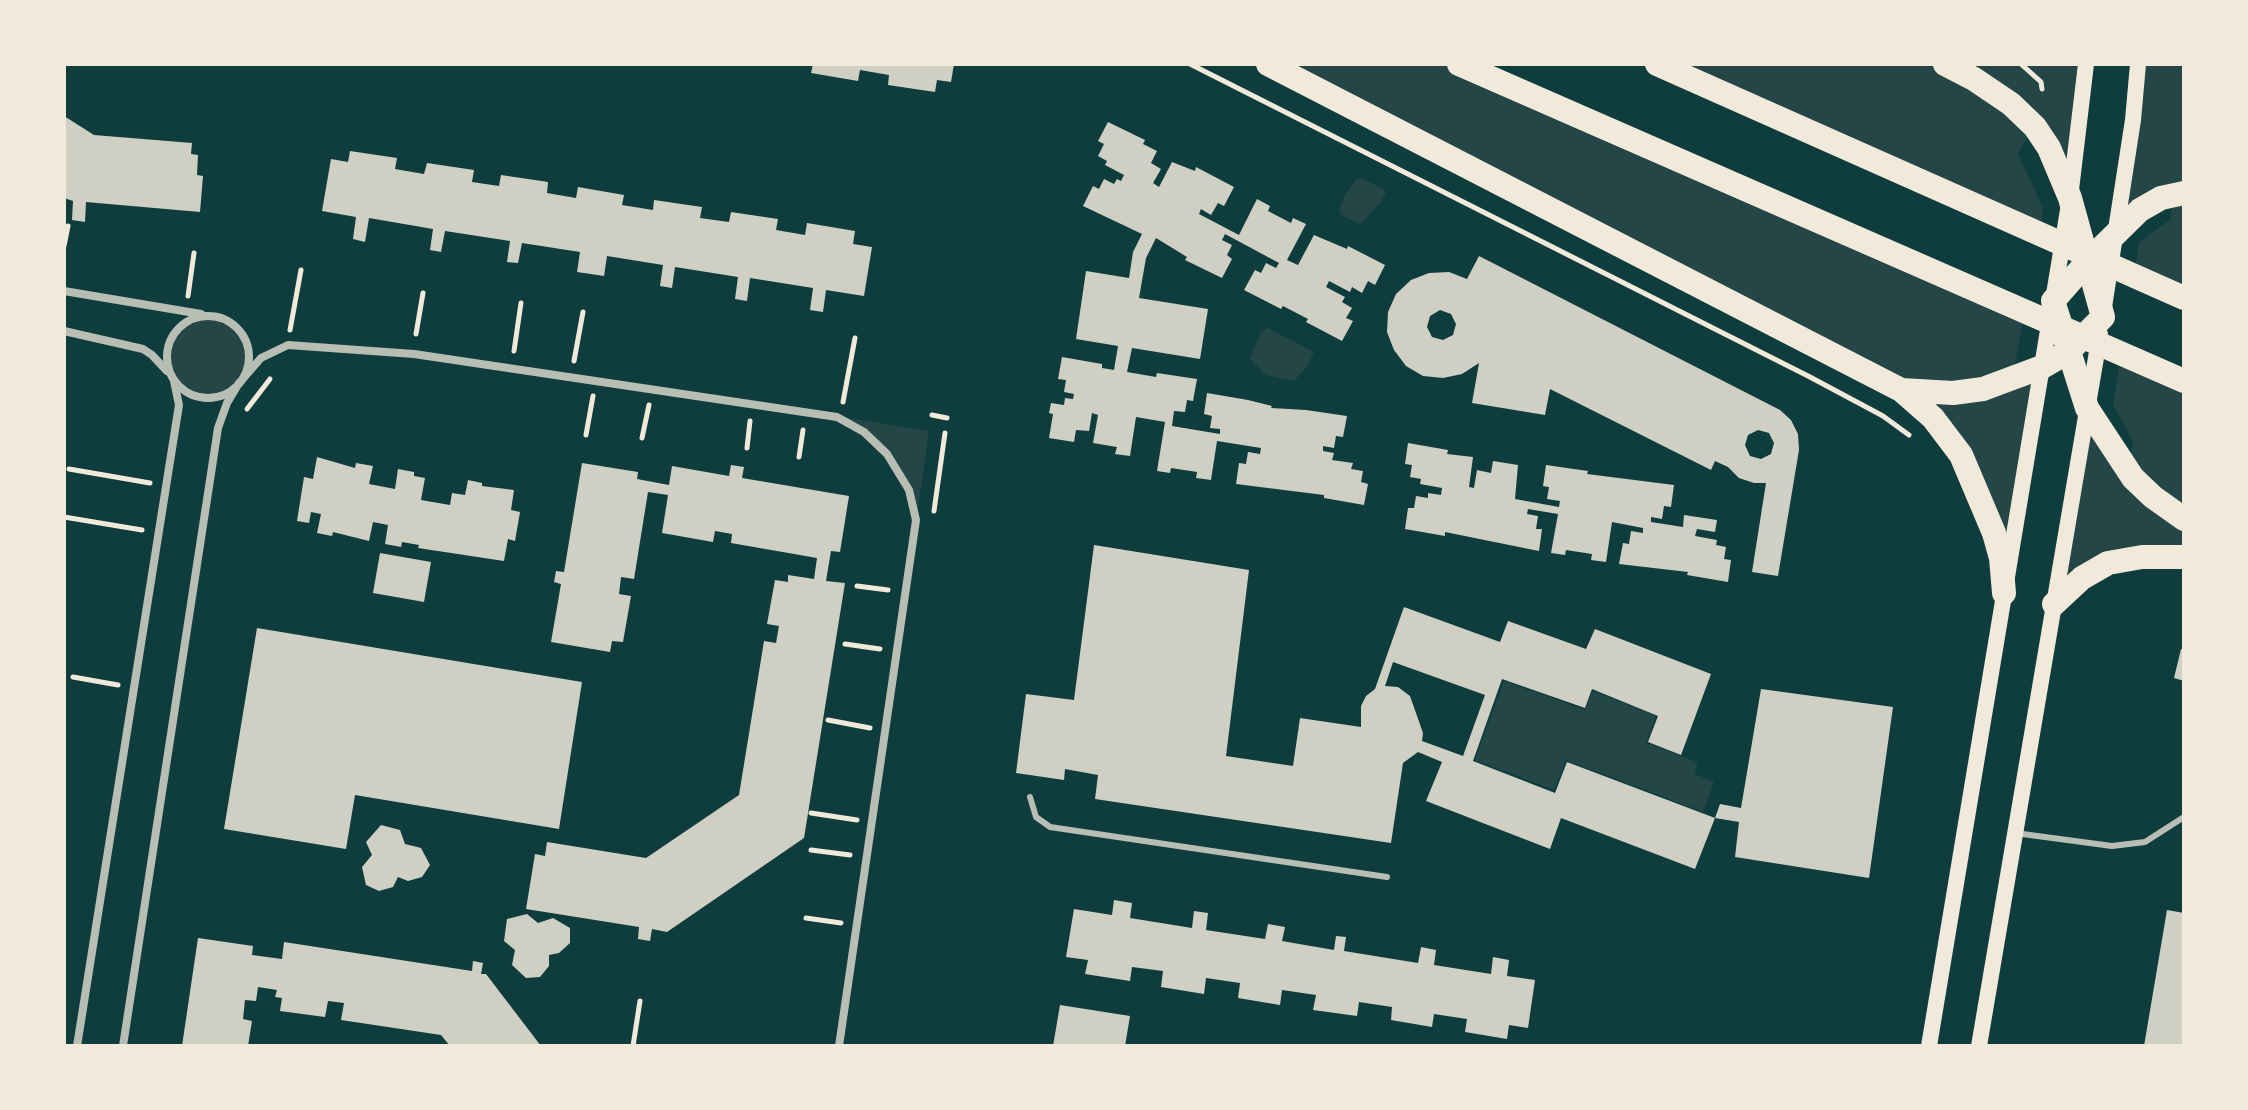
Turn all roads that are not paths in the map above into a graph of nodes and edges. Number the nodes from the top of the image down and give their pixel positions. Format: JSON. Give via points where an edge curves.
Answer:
{"nodes":[{"id":1,"x":1268,"y":64,"type":"edge"},
{"id":2,"x":1459,"y":64,"type":"edge"},
{"id":3,"x":1657,"y":64,"type":"edge"},
{"id":4,"x":1945,"y":64,"type":"edge"},
{"id":5,"x":2086,"y":64,"type":"edge"},
{"id":6,"x":2138,"y":64,"type":"edge"},
{"id":7,"x":2184,"y":193,"type":"edge"},
{"id":8,"x":2070,"y":198,"type":"junction"},
{"id":9,"x":2117,"y":231,"type":"junction"},
{"id":10,"x":2088,"y":261,"type":"junction"},
{"id":11,"x":64,"y":291,"type":"edge"},
{"id":12,"x":2184,"y":298,"type":"edge"},
{"id":13,"x":2053,"y":301,"type":"junction"},
{"id":14,"x":214,"y":316,"type":"junction"},
{"id":15,"x":2103,"y":317,"type":"junction"},
{"id":16,"x":64,"y":331,"type":"edge"},
{"id":17,"x":2068,"y":352,"type":"junction"},
{"id":18,"x":2042,"y":367,"type":"junction"},
{"id":19,"x":173,"y":380,"type":"junction"},
{"id":20,"x":2184,"y":381,"type":"edge"},
{"id":21,"x":240,"y":382,"type":"junction"},
{"id":22,"x":1901,"y":390,"type":"junction"},
{"id":23,"x":2087,"y":408,"type":"junction"},
{"id":24,"x":2184,"y":519,"type":"edge"},
{"id":25,"x":2184,"y":557,"type":"edge"},
{"id":26,"x":2004,"y":593,"type":"junction"},
{"id":27,"x":2054,"y":604,"type":"junction"},
{"id":28,"x":1030,"y":797,"type":"dead end"},
{"id":29,"x":2184,"y":817,"type":"edge"},
{"id":30,"x":2015,"y":833,"type":"junction"},
{"id":31,"x":1387,"y":877,"type":"dead end"},
{"id":32,"x":77,"y":1046,"type":"edge"},
{"id":33,"x":123,"y":1046,"type":"edge"},
{"id":34,"x":839,"y":1046,"type":"edge"},
{"id":35,"x":1929,"y":1046,"type":"edge"},
{"id":36,"x":1979,"y":1046,"type":"edge"}],
"edges":[{"from":1,"to":22,"type":"highway"},
{"from":2,"to":20,"type":"highway"},
{"from":3,"to":12,"type":"highway"},
{"from":4,"to":8,"type":"highway","via":[[1994,91],[2035,127]]},
{"from":5,"to":8,"type":"main road"},
{"from":6,"to":9,"type":"main road"},
{"from":7,"to":9,"type":"highway","via":[[2150,203]]},
{"from":8,"to":10,"type":"highway"},
{"from":8,"to":13,"type":"main road"},
{"from":9,"to":10,"type":"highway"},
{"from":9,"to":15,"type":"main road"},
{"from":10,"to":13,"type":"highway"},
{"from":10,"to":15,"type":"highway"},
{"from":11,"to":14,"type":"street"},
{"from":13,"to":17,"type":"highway"},
{"from":13,"to":18,"type":"main road"},
{"from":14,"to":19,"type":"street","via":[[190,319],[171,336],[166,356]]},
{"from":14,"to":21,"type":"street","via":[[234,325],[246,342],[249,363]]},
{"from":15,"to":17,"type":"highway"},
{"from":15,"to":23,"type":"main road"},
{"from":16,"to":19,"type":"street","via":[[143,349]]},
{"from":17,"to":18,"type":"highway"},
{"from":17,"to":23,"type":"highway"},
{"from":18,"to":22,"type":"highway","via":[[1965,392]]},
{"from":18,"to":26,"type":"main road"},
{"from":19,"to":21,"type":"street","via":[[192,395],[208,398],[227,394]]},
{"from":19,"to":32,"type":"street","via":[[179,405]]},
{"from":21,"to":33,"type":"street","via":[[218,428]]},
{"from":21,"to":34,"type":"street","via":[[261,358],[288,345],[414,354],[837,417],[856,426],[887,454],[909,490],[916,520]]},
{"from":22,"to":26,"type":"highway","via":[[1941,427],[1967,466],[1994,533]]},
{"from":23,"to":24,"type":"highway","via":[[2133,478]]},
{"from":23,"to":27,"type":"main road"},
{"from":25,"to":27,"type":"highway","via":[[2108,563]]},
{"from":26,"to":35,"type":"main road"},
{"from":27,"to":30,"type":"main road"},
{"from":28,"to":31,"type":"lane","via":[[1034,813],[1050,827]]},
{"from":29,"to":30,"type":"lane","via":[[2145,842],[2112,846]]},
{"from":30,"to":36,"type":"main road"}]}
